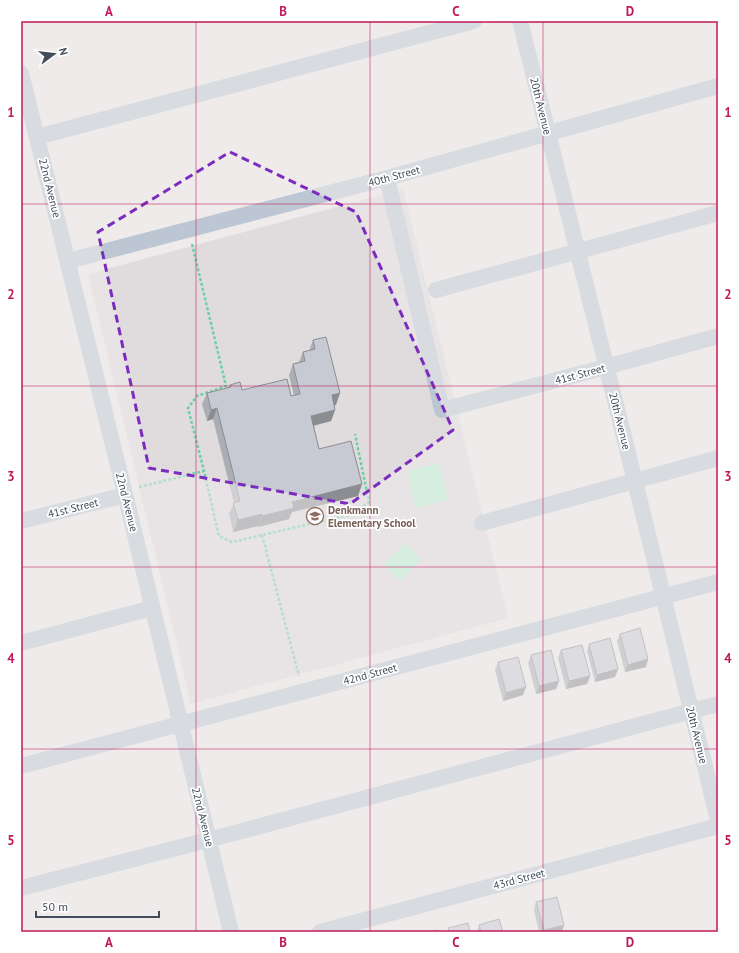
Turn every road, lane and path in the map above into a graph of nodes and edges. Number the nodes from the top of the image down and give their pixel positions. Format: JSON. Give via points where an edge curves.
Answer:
{"nodes":[{"id":1,"x":474,"y":21,"type":"edge"},
{"id":2,"x":520,"y":21,"type":"edge"},
{"id":3,"x":21,"y":73,"type":"edge"},
{"id":4,"x":718,"y":86,"type":"edge"},
{"id":5,"x":548,"y":133,"type":"junction"},
{"id":6,"x":37,"y":137,"type":"junction"},
{"id":7,"x":387,"y":178,"type":"junction"},
{"id":8,"x":718,"y":213,"type":"edge"},
{"id":9,"x":189,"y":230,"type":"junction"},
{"id":10,"x":577,"y":252,"type":"junction"},
{"id":11,"x":68,"y":261,"type":"junction"},
{"id":12,"x":436,"y":290,"type":"dead end"},
{"id":13,"x":718,"y":336,"type":"edge"},
{"id":14,"x":606,"y":367,"type":"junction"},
{"id":15,"x":355,"y":434,"type":"dead end"},
{"id":16,"x":718,"y":458,"type":"edge"},
{"id":17,"x":204,"y":472,"type":"junction"},
{"id":18,"x":635,"y":481,"type":"junction"},
{"id":19,"x":125,"y":496,"type":"junction"},
{"id":20,"x":21,"y":521,"type":"edge"},
{"id":21,"x":482,"y":523,"type":"dead end"},
{"id":22,"x":262,"y":535,"type":"junction"},
{"id":23,"x":718,"y":582,"type":"edge"},
{"id":24,"x":663,"y":597,"type":"junction"},
{"id":25,"x":152,"y":608,"type":"junction"},
{"id":26,"x":21,"y":643,"type":"edge"},
{"id":27,"x":302,"y":692,"type":"junction"},
{"id":28,"x":718,"y":704,"type":"edge"},
{"id":29,"x":691,"y":711,"type":"junction"},
{"id":30,"x":180,"y":724,"type":"junction"},
{"id":31,"x":21,"y":766,"type":"edge"},
{"id":32,"x":718,"y":820,"type":"edge"},
{"id":33,"x":718,"y":826,"type":"edge"},
{"id":34,"x":208,"y":840,"type":"junction"},
{"id":35,"x":21,"y":888,"type":"edge"},
{"id":36,"x":230,"y":932,"type":"edge"},
{"id":37,"x":320,"y":932,"type":"edge"}],
"edges":[{"from":1,"to":6,"type":"street"},
{"from":2,"to":5,"type":"street","name":"20th Avenue"},
{"from":3,"to":6,"type":"street","name":"22nd Avenue"},
{"from":4,"to":5,"type":"street","name":"40th Street"},
{"from":5,"to":7,"type":"street","name":"40th Street"},
{"from":5,"to":10,"type":"street","name":"20th Avenue"},
{"from":6,"to":11,"type":"street","name":"22nd Avenue"},
{"from":7,"to":9,"type":"street","name":"40th Street"},
{"from":7,"to":14,"type":"street","name":"41st Street","via":[[442,410]]},
{"from":8,"to":10,"type":"street"},
{"from":9,"to":11,"type":"street","name":"40th Street"},
{"from":9,"to":17,"type":"path","via":[[226,386],[197,396],[188,408]]},
{"from":10,"to":12,"type":"street"},
{"from":10,"to":14,"type":"street","name":"20th Avenue"},
{"from":11,"to":19,"type":"street","name":"22nd Avenue"},
{"from":13,"to":14,"type":"street","name":"41st Street"},
{"from":14,"to":18,"type":"street","name":"20th Avenue"},
{"from":15,"to":22,"type":"path","via":[[369,502],[353,514]]},
{"from":16,"to":18,"type":"street"},
{"from":17,"to":19,"type":"path","via":[[136,488]]},
{"from":17,"to":22,"type":"path","via":[[219,536],[232,542]]},
{"from":18,"to":21,"type":"street"},
{"from":18,"to":24,"type":"street","name":"20th Avenue"},
{"from":19,"to":20,"type":"street","name":"41st Street"},
{"from":19,"to":25,"type":"street","name":"22nd Avenue"},
{"from":22,"to":27,"type":"path"},
{"from":23,"to":24,"type":"street","name":"42nd Street"},
{"from":24,"to":27,"type":"street","name":"42nd Street"},
{"from":24,"to":29,"type":"street","name":"20th Avenue"},
{"from":25,"to":26,"type":"street"},
{"from":25,"to":30,"type":"street","name":"22nd Avenue"},
{"from":27,"to":30,"type":"street","name":"42nd Street"},
{"from":28,"to":29,"type":"street"},
{"from":29,"to":32,"type":"street","name":"20th Avenue"},
{"from":29,"to":34,"type":"street"},
{"from":30,"to":31,"type":"street","name":"42nd Street"},
{"from":30,"to":34,"type":"street","name":"22nd Avenue"},
{"from":33,"to":37,"type":"street","name":"43rd Street"},
{"from":34,"to":35,"type":"street"},
{"from":34,"to":36,"type":"street","name":"22nd Avenue"}]}
